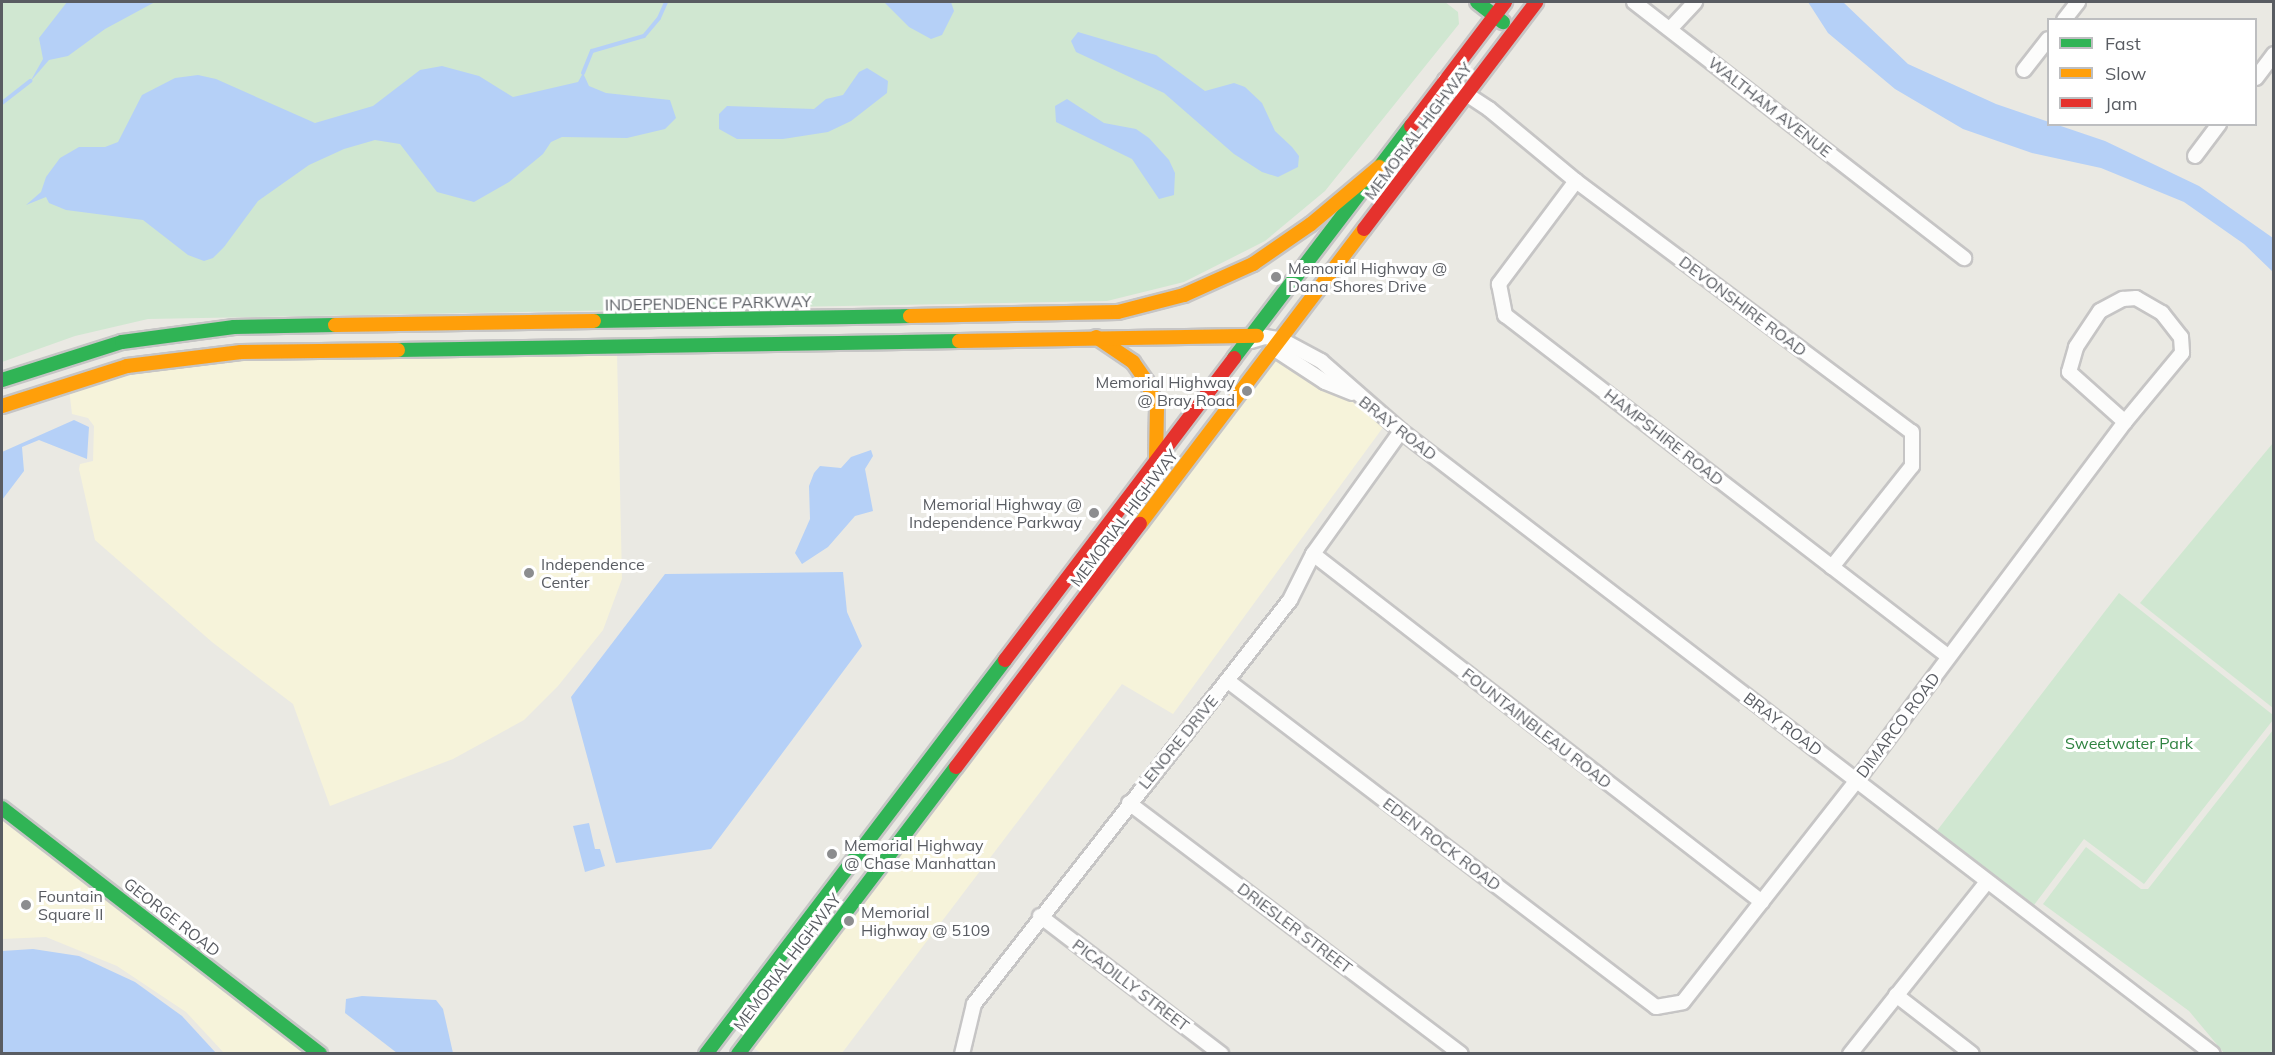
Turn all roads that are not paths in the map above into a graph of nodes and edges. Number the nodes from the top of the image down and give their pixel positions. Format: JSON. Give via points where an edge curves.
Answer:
{"nodes":[{"id":1,"x":1477,"y":2,"type":"edge"},
{"id":2,"x":1505,"y":2,"type":"edge"},
{"id":3,"x":1536,"y":2,"type":"edge"},
{"id":4,"x":1634,"y":2,"type":"edge"},
{"id":5,"x":1695,"y":2,"type":"edge"},
{"id":6,"x":2078,"y":2,"type":"edge"},
{"id":7,"x":1495,"y":15,"type":"junction"},
{"id":8,"x":2066,"y":18,"type":"edge"},
{"id":9,"x":1670,"y":28,"type":"junction"},
{"id":10,"x":1515,"y":31,"type":"junction"},
{"id":11,"x":2047,"y":41,"type":"edge"},
{"id":12,"x":2274,"y":54,"type":"edge"},
{"id":13,"x":2024,"y":70,"type":"dead end"},
{"id":14,"x":2257,"y":77,"type":"edge"},
{"id":15,"x":1445,"y":80,"type":"junction"},
{"id":16,"x":1466,"y":94,"type":"junction"},
{"id":17,"x":2218,"y":126,"type":"edge"},
{"id":18,"x":2195,"y":156,"type":"dead end"},
{"id":19,"x":1379,"y":167,"type":"junction"},
{"id":20,"x":1576,"y":181,"type":"junction"},
{"id":21,"x":1964,"y":258,"type":"dead end"},
{"id":22,"x":1281,"y":296,"type":"junction"},
{"id":23,"x":1096,"y":338,"type":"junction"},
{"id":24,"x":1274,"y":339,"type":"junction"},
{"id":25,"x":1247,"y":340,"type":"junction"},
{"id":26,"x":2,"y":380,"type":"edge"},
{"id":27,"x":2,"y":406,"type":"edge"},
{"id":28,"x":2125,"y":422,"type":"junction"},
{"id":29,"x":1401,"y":431,"type":"junction"},
{"id":30,"x":1155,"y":461,"type":"junction"},
{"id":31,"x":1114,"y":516,"type":"junction"},
{"id":32,"x":1134,"y":531,"type":"junction"},
{"id":33,"x":1313,"y":555,"type":"junction"},
{"id":34,"x":1832,"y":567,"type":"junction"},
{"id":35,"x":1949,"y":657,"type":"junction"},
{"id":36,"x":1002,"y":663,"type":"junction"},
{"id":37,"x":1022,"y":679,"type":"junction"},
{"id":38,"x":1228,"y":681,"type":"junction"},
{"id":39,"x":1857,"y":780,"type":"junction"},
{"id":40,"x":1129,"y":803,"type":"junction"},
{"id":41,"x":2,"y":808,"type":"edge"},
{"id":42,"x":878,"y":827,"type":"junction"},
{"id":43,"x":898,"y":842,"type":"junction"},
{"id":44,"x":1987,"y":882,"type":"junction"},
{"id":45,"x":1762,"y":902,"type":"junction"},
{"id":46,"x":1040,"y":916,"type":"junction"},
{"id":47,"x":1896,"y":995,"type":"junction"},
{"id":48,"x":1656,"y":1007,"type":"joint"},
{"id":49,"x":722,"y":1033,"type":"junction"},
{"id":50,"x":743,"y":1051,"type":"edge"},
{"id":51,"x":320,"y":1053,"type":"edge"},
{"id":52,"x":706,"y":1053,"type":"edge"},
{"id":53,"x":962,"y":1053,"type":"edge"},
{"id":54,"x":1221,"y":1053,"type":"edge"},
{"id":55,"x":1461,"y":1053,"type":"edge"},
{"id":56,"x":1850,"y":1053,"type":"edge"},
{"id":57,"x":1972,"y":1053,"type":"edge"},
{"id":58,"x":2213,"y":1053,"type":"edge"}],
"edges":[{"from":1,"to":7,"type":"main road"},
{"from":2,"to":7,"type":"main road","name":"MEMORIAL HIGHWAY"},
{"from":3,"to":10,"type":"main road","name":"MEMORIAL HIGHWAY"},
{"from":4,"to":9,"type":"street","name":"WALTHAM AVENUE"},
{"from":5,"to":9,"type":"street"},
{"from":6,"to":8,"type":"street"},
{"from":7,"to":10,"type":"main road"},
{"from":7,"to":15,"type":"main road","name":"MEMORIAL HIGHWAY"},
{"from":9,"to":21,"type":"street","name":"WALTHAM AVENUE"},
{"from":10,"to":16,"type":"main road","name":"MEMORIAL HIGHWAY"},
{"from":11,"to":13,"type":"street"},
{"from":12,"to":14,"type":"street"},
{"from":15,"to":16,"type":"street","name":"DEVONSHIRE ROAD"},
{"from":15,"to":19,"type":"main road","name":"MEMORIAL HIGHWAY"},
{"from":16,"to":20,"type":"street","name":"DEVONSHIRE ROAD"},
{"from":16,"to":24,"type":"main road","name":"MEMORIAL HIGHWAY","via":[[1292,323]]},
{"from":17,"to":18,"type":"street"},
{"from":19,"to":22,"type":"main road","name":"MEMORIAL HIGHWAY"},
{"from":19,"to":26,"type":"main road","name":"INDEPENDENCE PARKWAY","via":[[1311,224],[1253,264],[1184,295],[1118,312],[234,327],[122,342]]},
{"from":20,"to":34,"type":"street","name":"HAMPSHIRE ROAD","via":[[1499,284],[1506,315]]},
{"from":20,"to":34,"type":"street","name":"DEVONSHIRE ROAD","via":[[1912,432],[1912,466]]},
{"from":22,"to":24,"type":"main road"},
{"from":22,"to":25,"type":"main road","name":"MEMORIAL HIGHWAY"},
{"from":23,"to":25,"type":"main road"},
{"from":23,"to":27,"type":"main road","via":[[241,352],[127,366]]},
{"from":23,"to":30,"type":"main road","via":[[1132,362],[1147,382],[1159,425]]},
{"from":24,"to":25,"type":"main road"},
{"from":24,"to":29,"type":"street","name":"BRAY ROAD","via":[[1325,382],[1354,394]]},
{"from":24,"to":32,"type":"main road","name":"MEMORIAL HIGHWAY"},
{"from":25,"to":30,"type":"main road","name":"MEMORIAL HIGHWAY"},
{"from":28,"to":28,"type":"street","name":"DIMARCO ROAD","via":[[2182,353],[2181,337],[2162,312],[2136,298],[2123,298],[2100,311],[2076,347],[2069,372]]},
{"from":28,"to":35,"type":"street","name":"DIMARCO ROAD"},
{"from":29,"to":33,"type":"street","name":"LENORE DRIVE"},
{"from":29,"to":39,"type":"street","name":"BRAY ROAD"},
{"from":30,"to":31,"type":"main road","name":"MEMORIAL HIGHWAY"},
{"from":31,"to":32,"type":"main road"},
{"from":31,"to":36,"type":"main road","name":"MEMORIAL HIGHWAY"},
{"from":32,"to":37,"type":"main road","name":"MEMORIAL HIGHWAY"},
{"from":33,"to":38,"type":"street","name":"LENORE DRIVE","via":[[1290,600]]},
{"from":33,"to":45,"type":"street","name":"FOUNTAINBLEAU ROAD"},
{"from":34,"to":35,"type":"street","name":"HAMPSHIRE ROAD"},
{"from":35,"to":39,"type":"street","name":"DIMARCO ROAD"},
{"from":36,"to":37,"type":"main road"},
{"from":36,"to":42,"type":"main road","name":"MEMORIAL HIGHWAY"},
{"from":37,"to":43,"type":"main road","name":"MEMORIAL HIGHWAY"},
{"from":38,"to":40,"type":"street","name":"LENORE DRIVE"},
{"from":38,"to":48,"type":"street","name":"EDEN ROCK ROAD"},
{"from":39,"to":44,"type":"street","name":"BRAY ROAD"},
{"from":39,"to":45,"type":"street","name":"DIMARCO ROAD"},
{"from":40,"to":46,"type":"street","name":"LENORE DRIVE"},
{"from":40,"to":55,"type":"street","name":"DRIESLER STREET"},
{"from":41,"to":51,"type":"main road","name":"GEORGE ROAD"},
{"from":42,"to":43,"type":"main road"},
{"from":42,"to":49,"type":"main road","name":"MEMORIAL HIGHWAY"},
{"from":43,"to":50,"type":"main road","name":"MEMORIAL HIGHWAY"},
{"from":44,"to":47,"type":"street"},
{"from":44,"to":58,"type":"street","name":"BRAY ROAD"},
{"from":45,"to":48,"type":"street","name":"DIMARCO ROAD","via":[[1683,1002]]},
{"from":46,"to":53,"type":"street","name":"LENORE DRIVE","via":[[974,1004]]},
{"from":46,"to":54,"type":"street","name":"PICADILLY STREET"},
{"from":47,"to":56,"type":"street"},
{"from":47,"to":57,"type":"street"},
{"from":49,"to":50,"type":"street"},
{"from":49,"to":52,"type":"main road","name":"MEMORIAL HIGHWAY"}]}
